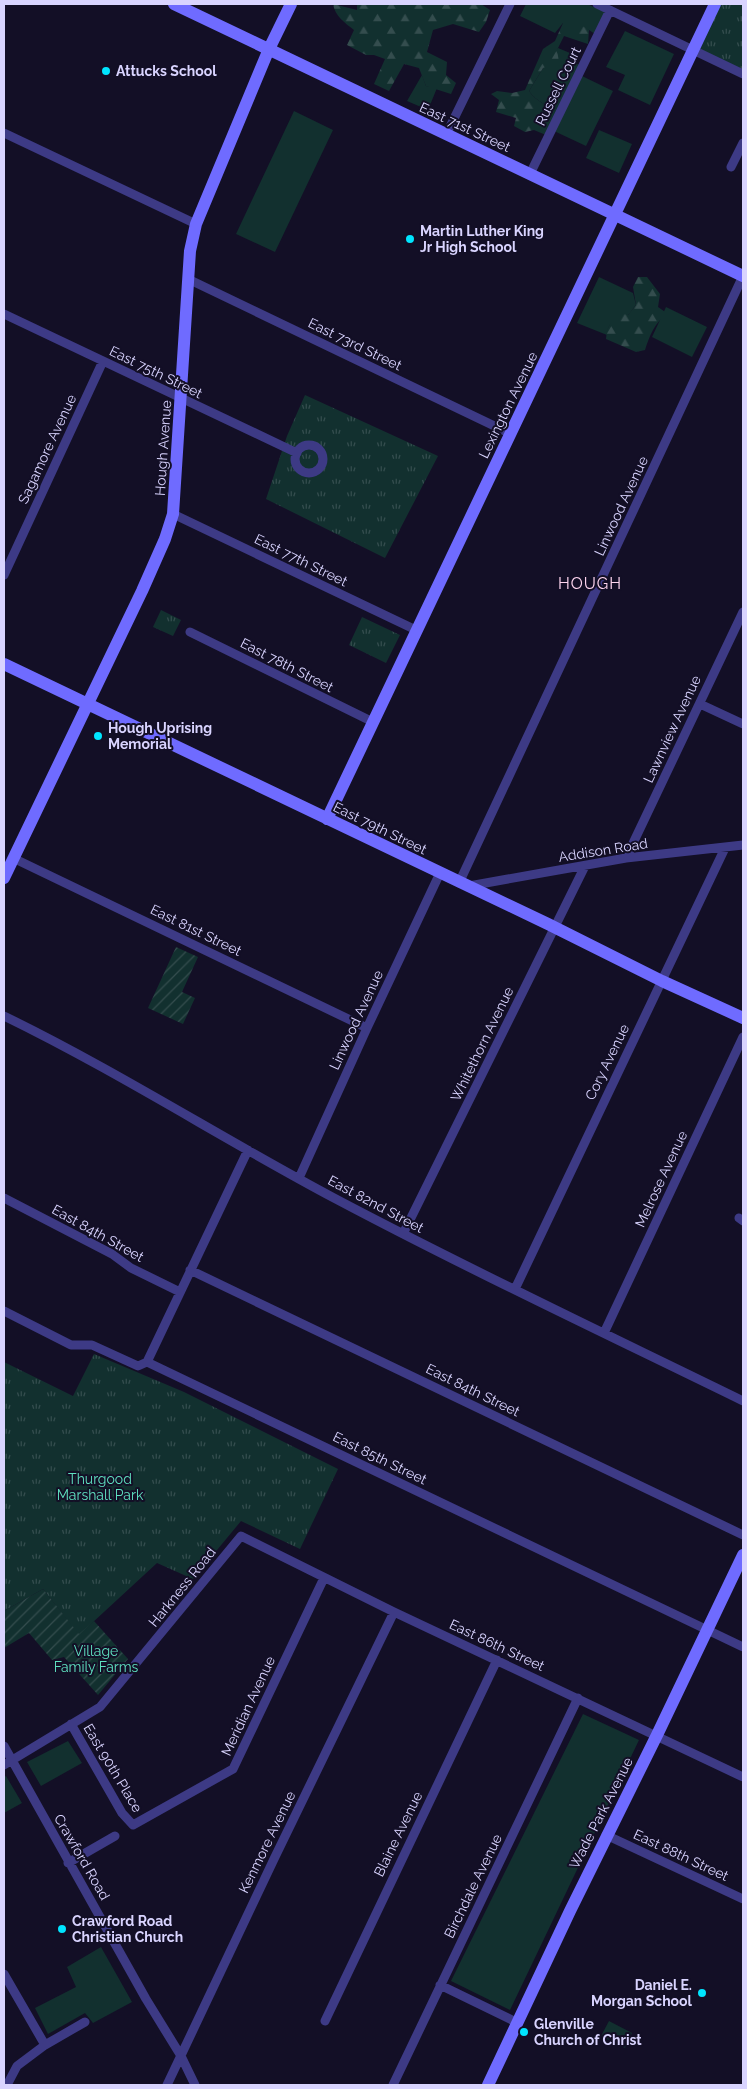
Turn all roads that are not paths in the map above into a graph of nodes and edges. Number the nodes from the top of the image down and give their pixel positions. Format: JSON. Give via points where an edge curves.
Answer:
{"nodes":[{"id":1,"x":174,"y":4,"type":"edge"},
{"id":2,"x":291,"y":4,"type":"edge"},
{"id":3,"x":510,"y":4,"type":"edge"},
{"id":4,"x":597,"y":4,"type":"edge"},
{"id":5,"x":715,"y":4,"type":"edge"},
{"id":6,"x":610,"y":10,"type":"junction"},
{"id":7,"x":269,"y":49,"type":"junction"},
{"id":8,"x":692,"y":50,"type":"junction"},
{"id":9,"x":743,"y":74,"type":"edge"},
{"id":10,"x":4,"y":133,"type":"edge"},
{"id":11,"x":446,"y":135,"type":"junction"},
{"id":12,"x":743,"y":143,"type":"edge"},
{"id":13,"x":731,"y":167,"type":"dead end"},
{"id":14,"x":530,"y":174,"type":"junction"},
{"id":15,"x":615,"y":214,"type":"junction"},
{"id":16,"x":196,"y":224,"type":"junction"},
{"id":17,"x":743,"y":276,"type":"edge"},
{"id":18,"x":188,"y":279,"type":"junction"},
{"id":19,"x":4,"y":314,"type":"edge"},
{"id":20,"x":103,"y":361,"type":"junction"},
{"id":21,"x":181,"y":399,"type":"junction"},
{"id":22,"x":511,"y":434,"type":"junction"},
{"id":23,"x":297,"y":453,"type":"dead end"},
{"id":24,"x":173,"y":514,"type":"junction"},
{"id":25,"x":4,"y":575,"type":"edge"},
{"id":26,"x":743,"y":612,"type":"edge"},
{"id":27,"x":416,"y":630,"type":"junction"},
{"id":28,"x":190,"y":632,"type":"dead end"},
{"id":29,"x":4,"y":664,"type":"edge"},
{"id":30,"x":87,"y":704,"type":"junction"},
{"id":31,"x":700,"y":704,"type":"junction"},
{"id":32,"x":373,"y":722,"type":"junction"},
{"id":33,"x":743,"y":724,"type":"edge"},
{"id":34,"x":327,"y":819,"type":"junction"},
{"id":35,"x":743,"y":845,"type":"edge"},
{"id":36,"x":725,"y":848,"type":"junction"},
{"id":37,"x":626,"y":858,"type":"junction"},
{"id":38,"x":9,"y":859,"type":"edge"},
{"id":39,"x":585,"y":866,"type":"junction"},
{"id":40,"x":440,"y":873,"type":"junction"},
{"id":41,"x":4,"y":878,"type":"edge"},
{"id":42,"x":463,"y":885,"type":"junction"},
{"id":43,"x":555,"y":928,"type":"junction"},
{"id":44,"x":662,"y":981,"type":"junction"},
{"id":45,"x":4,"y":1016,"type":"edge"},
{"id":46,"x":743,"y":1018,"type":"edge"},
{"id":47,"x":367,"y":1028,"type":"junction"},
{"id":48,"x":743,"y":1037,"type":"edge"},
{"id":49,"x":248,"y":1150,"type":"junction"},
{"id":50,"x":299,"y":1178,"type":"junction"},
{"id":51,"x":4,"y":1198,"type":"edge"},
{"id":52,"x":403,"y":1234,"type":"junction"},
{"id":53,"x":190,"y":1270,"type":"junction"},
{"id":54,"x":514,"y":1289,"type":"junction"},
{"id":55,"x":180,"y":1292,"type":"junction"},
{"id":56,"x":4,"y":1310,"type":"edge"},
{"id":57,"x":604,"y":1333,"type":"junction"},
{"id":58,"x":147,"y":1362,"type":"junction"},
{"id":59,"x":743,"y":1401,"type":"edge"},
{"id":60,"x":743,"y":1535,"type":"edge"},
{"id":61,"x":241,"y":1536,"type":"joint"},
{"id":62,"x":743,"y":1554,"type":"edge"},
{"id":63,"x":324,"y":1578,"type":"junction"},
{"id":64,"x":394,"y":1612,"type":"junction"},
{"id":65,"x":707,"y":1630,"type":"junction"},
{"id":66,"x":743,"y":1647,"type":"edge"},
{"id":67,"x":497,"y":1660,"type":"junction"},
{"id":68,"x":578,"y":1698,"type":"junction"},
{"id":69,"x":71,"y":1724,"type":"junction"},
{"id":70,"x":657,"y":1735,"type":"junction"},
{"id":71,"x":4,"y":1746,"type":"edge"},
{"id":72,"x":8,"y":1762,"type":"edge"},
{"id":73,"x":743,"y":1777,"type":"edge"},
{"id":74,"x":133,"y":1825,"type":"joint"},
{"id":75,"x":606,"y":1835,"type":"junction"},
{"id":76,"x":115,"y":1836,"type":"dead end"},
{"id":77,"x":68,"y":1863,"type":"junction"},
{"id":78,"x":743,"y":1899,"type":"edge"},
{"id":79,"x":4,"y":1974,"type":"edge"},
{"id":80,"x":440,"y":1984,"type":"junction"},
{"id":81,"x":326,"y":2021,"type":"dead end"},
{"id":82,"x":85,"y":2022,"type":"dead end"},
{"id":83,"x":518,"y":2023,"type":"junction"},
{"id":84,"x":45,"y":2045,"type":"junction"},
{"id":85,"x":181,"y":2056,"type":"junction"},
{"id":86,"x":8,"y":2085,"type":"edge"},
{"id":87,"x":168,"y":2085,"type":"edge"},
{"id":88,"x":195,"y":2085,"type":"edge"},
{"id":89,"x":392,"y":2085,"type":"edge"},
{"id":90,"x":488,"y":2085,"type":"edge"}],
"edges":[{"from":1,"to":7,"type":"street","name":"East 71st Street"},
{"from":2,"to":7,"type":"street","name":"Hough Avenue"},
{"from":3,"to":11,"type":"street"},
{"from":4,"to":6,"type":"street"},
{"from":5,"to":8,"type":"street","name":"Lexington Avenue"},
{"from":6,"to":8,"type":"street"},
{"from":6,"to":14,"type":"street","name":"Russell Court"},
{"from":7,"to":11,"type":"street","name":"East 71st Street"},
{"from":7,"to":16,"type":"street","name":"Hough Avenue"},
{"from":8,"to":9,"type":"street"},
{"from":8,"to":15,"type":"street","name":"Lexington Avenue"},
{"from":10,"to":16,"type":"street"},
{"from":11,"to":14,"type":"street","name":"East 71st Street"},
{"from":12,"to":13,"type":"street"},
{"from":14,"to":15,"type":"street","name":"East 71st Street"},
{"from":15,"to":17,"type":"street","name":"East 71st Street"},
{"from":15,"to":22,"type":"street","name":"Lexington Avenue"},
{"from":16,"to":18,"type":"street","name":"Hough Avenue"},
{"from":17,"to":42,"type":"street","name":"Linwood Avenue"},
{"from":18,"to":21,"type":"street","name":"Hough Avenue"},
{"from":18,"to":22,"type":"street","name":"East 73rd Street"},
{"from":19,"to":20,"type":"street","name":"East 75th Street"},
{"from":20,"to":21,"type":"street","name":"East 75th Street"},
{"from":20,"to":25,"type":"street","name":"Sagamore Avenue"},
{"from":21,"to":23,"type":"street","name":"East 75th Street"},
{"from":21,"to":24,"type":"street","name":"Hough Avenue"},
{"from":22,"to":27,"type":"street","name":"Lexington Avenue"},
{"from":24,"to":27,"type":"street","name":"East 77th Street"},
{"from":24,"to":30,"type":"street","name":"Hough Avenue","via":[[142,592]]},
{"from":26,"to":31,"type":"street","name":"Lawnview Avenue"},
{"from":27,"to":32,"type":"street","name":"Lexington Avenue"},
{"from":28,"to":32,"type":"street","name":"East 78th Street"},
{"from":29,"to":30,"type":"street","name":"East 79th Street"},
{"from":30,"to":34,"type":"street","name":"East 79th Street"},
{"from":30,"to":38,"type":"street","name":"Hough Avenue"},
{"from":31,"to":33,"type":"street"},
{"from":31,"to":37,"type":"street","name":"Lawnview Avenue"},
{"from":32,"to":34,"type":"street","name":"Lexington Avenue"},
{"from":34,"to":40,"type":"street","name":"East 79th Street"},
{"from":35,"to":36,"type":"street","name":"Addison Road"},
{"from":36,"to":37,"type":"street","name":"Addison Road"},
{"from":36,"to":44,"type":"street","name":"Cory Avenue"},
{"from":37,"to":39,"type":"street","name":"Addison Road"},
{"from":38,"to":41,"type":"street","name":"Hough Avenue"},
{"from":38,"to":47,"type":"street","name":"East 81st Street"},
{"from":39,"to":42,"type":"street","name":"Addison Road"},
{"from":39,"to":43,"type":"street","name":"Whitethorn Avenue"},
{"from":40,"to":42,"type":"street","name":"East 79th Street"},
{"from":40,"to":47,"type":"street","name":"Linwood Avenue"},
{"from":42,"to":43,"type":"street","name":"East 79th Street"},
{"from":43,"to":44,"type":"street","name":"East 79th Street"},
{"from":43,"to":52,"type":"street","name":"Whitethorn Avenue"},
{"from":44,"to":46,"type":"street","name":"East 79th Street"},
{"from":44,"to":54,"type":"street","name":"Cory Avenue"},
{"from":45,"to":49,"type":"street","name":"East 82nd Street","via":[[58,1042]]},
{"from":47,"to":50,"type":"street","name":"Linwood Avenue"},
{"from":48,"to":57,"type":"street","name":"Melrose Avenue"},
{"from":49,"to":50,"type":"street","name":"East 82nd Street"},
{"from":49,"to":53,"type":"street"},
{"from":50,"to":52,"type":"street","name":"East 82nd Street"},
{"from":51,"to":55,"type":"street","name":"East 84th Street"},
{"from":52,"to":54,"type":"street","name":"East 82nd Street"},
{"from":53,"to":55,"type":"street"},
{"from":53,"to":60,"type":"street","name":"East 84th Street"},
{"from":54,"to":57,"type":"street","name":"East 82nd Street"},
{"from":55,"to":58,"type":"street"},
{"from":56,"to":58,"type":"street","name":"East 85th Street","via":[[71,1345],[92,1345],[138,1366]]},
{"from":57,"to":59,"type":"street","name":"East 82nd Street"},
{"from":58,"to":65,"type":"street","name":"East 85th Street"},
{"from":61,"to":63,"type":"street","name":"East 86th Street"},
{"from":61,"to":69,"type":"street","name":"Harkness Road","via":[[100,1707]]},
{"from":62,"to":65,"type":"street","name":"Wade Park Avenue"},
{"from":63,"to":64,"type":"street","name":"East 86th Street"},
{"from":63,"to":74,"type":"street","name":"Meridian Avenue","via":[[233,1769]]},
{"from":64,"to":67,"type":"street","name":"East 86th Street"},
{"from":64,"to":85,"type":"street","name":"Kenmore Avenue"},
{"from":65,"to":66,"type":"street","name":"East 85th Street"},
{"from":65,"to":70,"type":"street","name":"Wade Park Avenue"},
{"from":67,"to":68,"type":"street","name":"East 86th Street"},
{"from":67,"to":81,"type":"street","name":"Blaine Avenue"},
{"from":68,"to":70,"type":"street","name":"East 86th Street"},
{"from":68,"to":80,"type":"street","name":"Birchdale Avenue"},
{"from":69,"to":72,"type":"street","name":"Harkness Road"},
{"from":69,"to":74,"type":"street","name":"East 90th Place","via":[[122,1813]]},
{"from":70,"to":73,"type":"street","name":"East 86th Street"},
{"from":70,"to":75,"type":"street","name":"Wade Park Avenue"},
{"from":71,"to":72,"type":"street","name":"Crawford Road"},
{"from":72,"to":77,"type":"street","name":"Crawford Road"},
{"from":75,"to":78,"type":"street","name":"East 88th Street"},
{"from":75,"to":83,"type":"street","name":"Wade Park Avenue"},
{"from":76,"to":77,"type":"street"},
{"from":77,"to":85,"type":"street","name":"Crawford Road"},
{"from":79,"to":84,"type":"street"},
{"from":80,"to":83,"type":"street"},
{"from":80,"to":89,"type":"street","name":"Birchdale Avenue"},
{"from":82,"to":84,"type":"street"},
{"from":83,"to":90,"type":"street","name":"Wade Park Avenue"},
{"from":84,"to":86,"type":"street","via":[[17,2066]]},
{"from":85,"to":87,"type":"street","name":"Kenmore Avenue"},
{"from":85,"to":88,"type":"street","name":"Crawford Road"}]}
